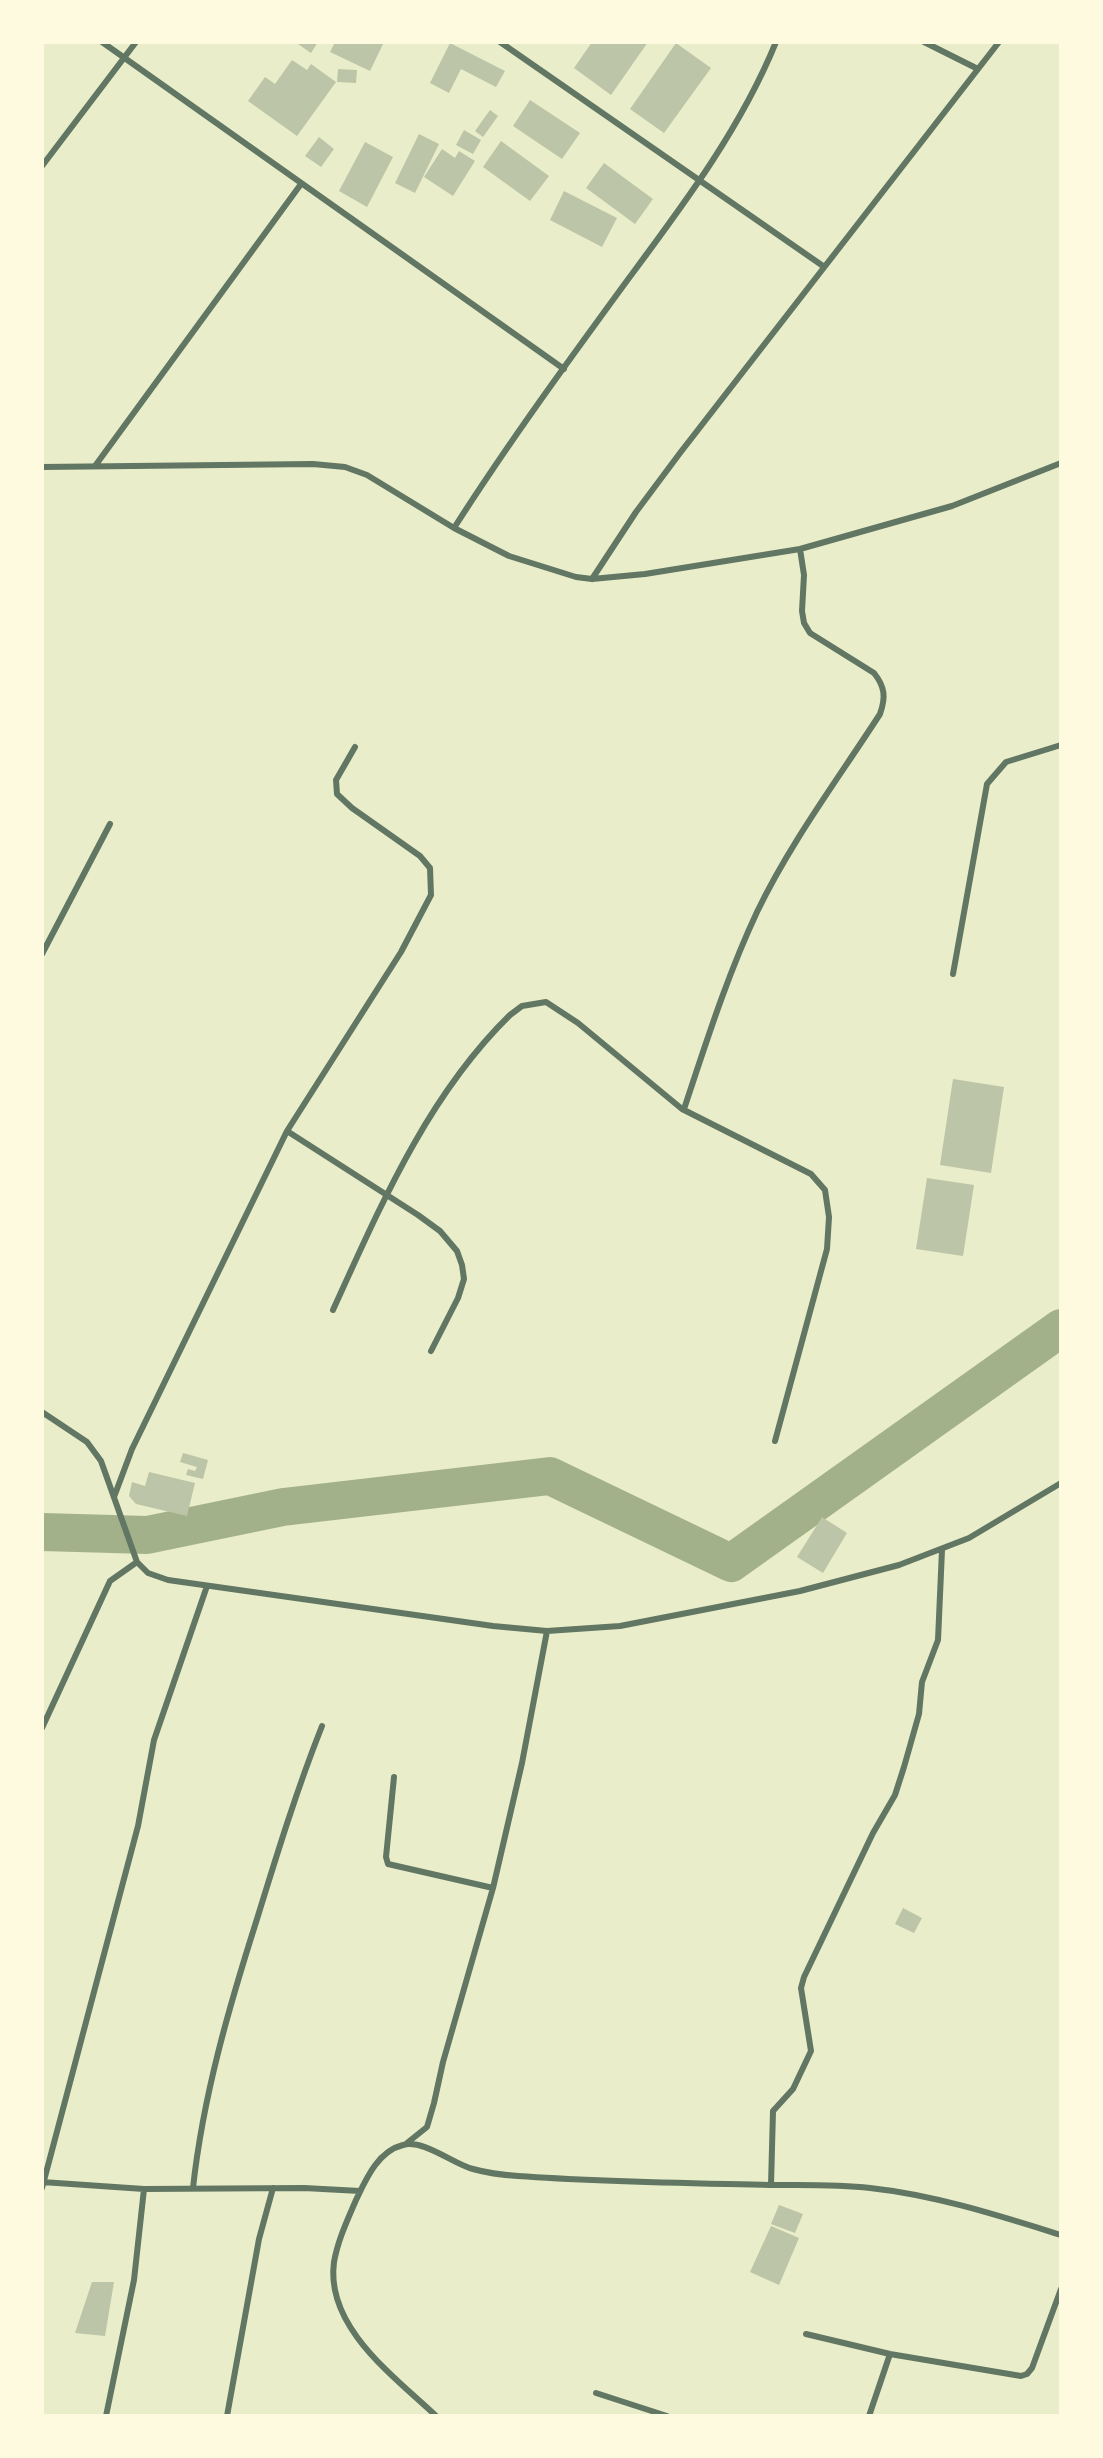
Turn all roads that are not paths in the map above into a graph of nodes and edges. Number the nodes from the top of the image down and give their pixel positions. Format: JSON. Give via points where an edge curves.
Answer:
{"nodes":[{"id":1,"x":102,"y":42,"type":"edge"},
{"id":2,"x":136,"y":42,"type":"edge"},
{"id":3,"x":500,"y":42,"type":"edge"},
{"id":4,"x":776,"y":42,"type":"edge"},
{"id":5,"x":924,"y":42,"type":"edge"},
{"id":6,"x":999,"y":42,"type":"edge"},
{"id":7,"x":123,"y":59,"type":"junction"},
{"id":8,"x":978,"y":69,"type":"junction"},
{"id":9,"x":42,"y":166,"type":"edge"},
{"id":10,"x":700,"y":181,"type":"junction"},
{"id":11,"x":301,"y":184,"type":"junction"},
{"id":12,"x":823,"y":266,"type":"junction"},
{"id":13,"x":564,"y":369,"type":"junction"},
{"id":14,"x":1061,"y":463,"type":"edge"},
{"id":15,"x":95,"y":466,"type":"junction"},
{"id":16,"x":42,"y":467,"type":"edge"},
{"id":17,"x":454,"y":528,"type":"junction"},
{"id":18,"x":800,"y":549,"type":"junction"},
{"id":19,"x":592,"y":579,"type":"junction"},
{"id":20,"x":1061,"y":746,"type":"edge"},
{"id":21,"x":355,"y":747,"type":"dead end"},
{"id":22,"x":110,"y":824,"type":"dead end"},
{"id":23,"x":42,"y":954,"type":"edge"},
{"id":24,"x":953,"y":974,"type":"dead end"},
{"id":25,"x":684,"y":1109,"type":"junction"},
{"id":26,"x":287,"y":1131,"type":"junction"},
{"id":27,"x":385,"y":1194,"type":"junction"},
{"id":28,"x":333,"y":1310,"type":"dead end"},
{"id":29,"x":431,"y":1352,"type":"dead end"},
{"id":30,"x":42,"y":1412,"type":"edge"},
{"id":31,"x":775,"y":1441,"type":"dead end"},
{"id":32,"x":1061,"y":1483,"type":"edge"},
{"id":33,"x":114,"y":1497,"type":"junction"},
{"id":34,"x":942,"y":1550,"type":"junction"},
{"id":35,"x":137,"y":1562,"type":"junction"},
{"id":36,"x":207,"y":1586,"type":"junction"},
{"id":37,"x":547,"y":1631,"type":"junction"},
{"id":38,"x":322,"y":1726,"type":"dead end"},
{"id":39,"x":42,"y":1728,"type":"edge"},
{"id":40,"x":394,"y":1777,"type":"dead end"},
{"id":41,"x":493,"y":1888,"type":"junction"},
{"id":42,"x":407,"y":2143,"type":"junction"},
{"id":43,"x":42,"y":2184,"type":"edge"},
{"id":44,"x":771,"y":2185,"type":"junction"},
{"id":45,"x":193,"y":2188,"type":"junction"},
{"id":46,"x":273,"y":2188,"type":"junction"},
{"id":47,"x":144,"y":2189,"type":"junction"},
{"id":48,"x":360,"y":2191,"type":"junction"},
{"id":49,"x":1061,"y":2235,"type":"edge"},
{"id":50,"x":1061,"y":2289,"type":"edge"},
{"id":51,"x":806,"y":2334,"type":"dead end"},
{"id":52,"x":890,"y":2354,"type":"junction"},
{"id":53,"x":596,"y":2393,"type":"dead end"},
{"id":54,"x":106,"y":2416,"type":"edge"},
{"id":55,"x":227,"y":2416,"type":"edge"},
{"id":56,"x":436,"y":2416,"type":"edge"},
{"id":57,"x":667,"y":2416,"type":"edge"},
{"id":58,"x":869,"y":2416,"type":"edge"}],
"edges":[{"from":1,"to":7,"type":"street"},
{"from":2,"to":7,"type":"street"},
{"from":3,"to":10,"type":"street"},
{"from":4,"to":10,"type":"street"},
{"from":5,"to":8,"type":"street"},
{"from":6,"to":8,"type":"street"},
{"from":7,"to":9,"type":"street"},
{"from":7,"to":11,"type":"street"},
{"from":8,"to":12,"type":"street"},
{"from":10,"to":12,"type":"street"},
{"from":10,"to":13,"type":"street"},
{"from":11,"to":13,"type":"street"},
{"from":11,"to":15,"type":"street"},
{"from":12,"to":19,"type":"street","via":[[636,512]]},
{"from":13,"to":17,"type":"street","via":[[505,449]]},
{"from":14,"to":18,"type":"street","via":[[952,506]]},
{"from":15,"to":16,"type":"street"},
{"from":15,"to":17,"type":"street","via":[[345,467],[367,475]]},
{"from":17,"to":19,"type":"street","via":[[509,556]]},
{"from":18,"to":19,"type":"street"},
{"from":18,"to":25,"type":"street","via":[[804,623],[810,633],[874,673],[885,694],[884,704],[758,910],[712,1024]]},
{"from":20,"to":24,"type":"street","via":[[1006,762],[987,784]]},
{"from":21,"to":26,"type":"street","via":[[336,780],[337,795],[420,856],[430,868],[431,895],[401,952]]},
{"from":22,"to":23,"type":"street"},
{"from":25,"to":27,"type":"street","via":[[555,1006],[546,1002],[522,1006],[499,1026],[453,1083]]},
{"from":25,"to":31,"type":"street","via":[[810,1174],[825,1190],[829,1217],[827,1249]]},
{"from":26,"to":27,"type":"street"},
{"from":26,"to":33,"type":"street","via":[[132,1449]]},
{"from":27,"to":28,"type":"street"},
{"from":27,"to":29,"type":"street","via":[[440,1231],[457,1251],[462,1265],[464,1279],[458,1298]]},
{"from":30,"to":33,"type":"street","via":[[87,1442],[101,1461]]},
{"from":32,"to":34,"type":"street","via":[[1000,1522]]},
{"from":33,"to":35,"type":"street"},
{"from":34,"to":37,"type":"street","via":[[800,1592],[620,1626]]},
{"from":34,"to":44,"type":"street","via":[[938,1640],[922,1682],[919,1714],[895,1795],[858,1863],[801,1988],[811,2051],[793,2089],[773,2111]]},
{"from":35,"to":36,"type":"street","via":[[148,1573]]},
{"from":35,"to":39,"type":"street","via":[[110,1581]]},
{"from":36,"to":37,"type":"street","via":[[462,1623]]},
{"from":36,"to":43,"type":"street","via":[[154,1740],[138,1826]]},
{"from":37,"to":41,"type":"street"},
{"from":38,"to":45,"type":"street","via":[[294,1796],[231,2004],[205,2106]]},
{"from":40,"to":41,"type":"street","via":[[388,1864]]},
{"from":41,"to":42,"type":"street","via":[[429,2119],[420,2134]]},
{"from":42,"to":44,"type":"street","via":[[438,2152],[471,2169],[508,2175]]},
{"from":42,"to":48,"type":"street","via":[[393,2148],[375,2164]]},
{"from":43,"to":47,"type":"street"},
{"from":44,"to":49,"type":"street","via":[[872,2188],[955,2204]]},
{"from":45,"to":46,"type":"street"},
{"from":45,"to":47,"type":"street"},
{"from":46,"to":48,"type":"street"},
{"from":46,"to":55,"type":"street","via":[[259,2239]]},
{"from":47,"to":54,"type":"street","via":[[134,2280]]},
{"from":48,"to":56,"type":"street","via":[[340,2236],[334,2264],[340,2306],[350,2327],[379,2361]]},
{"from":50,"to":52,"type":"street","via":[[1027,2374],[1012,2375]]},
{"from":51,"to":52,"type":"street"},
{"from":52,"to":58,"type":"street"},
{"from":53,"to":57,"type":"street"}]}
